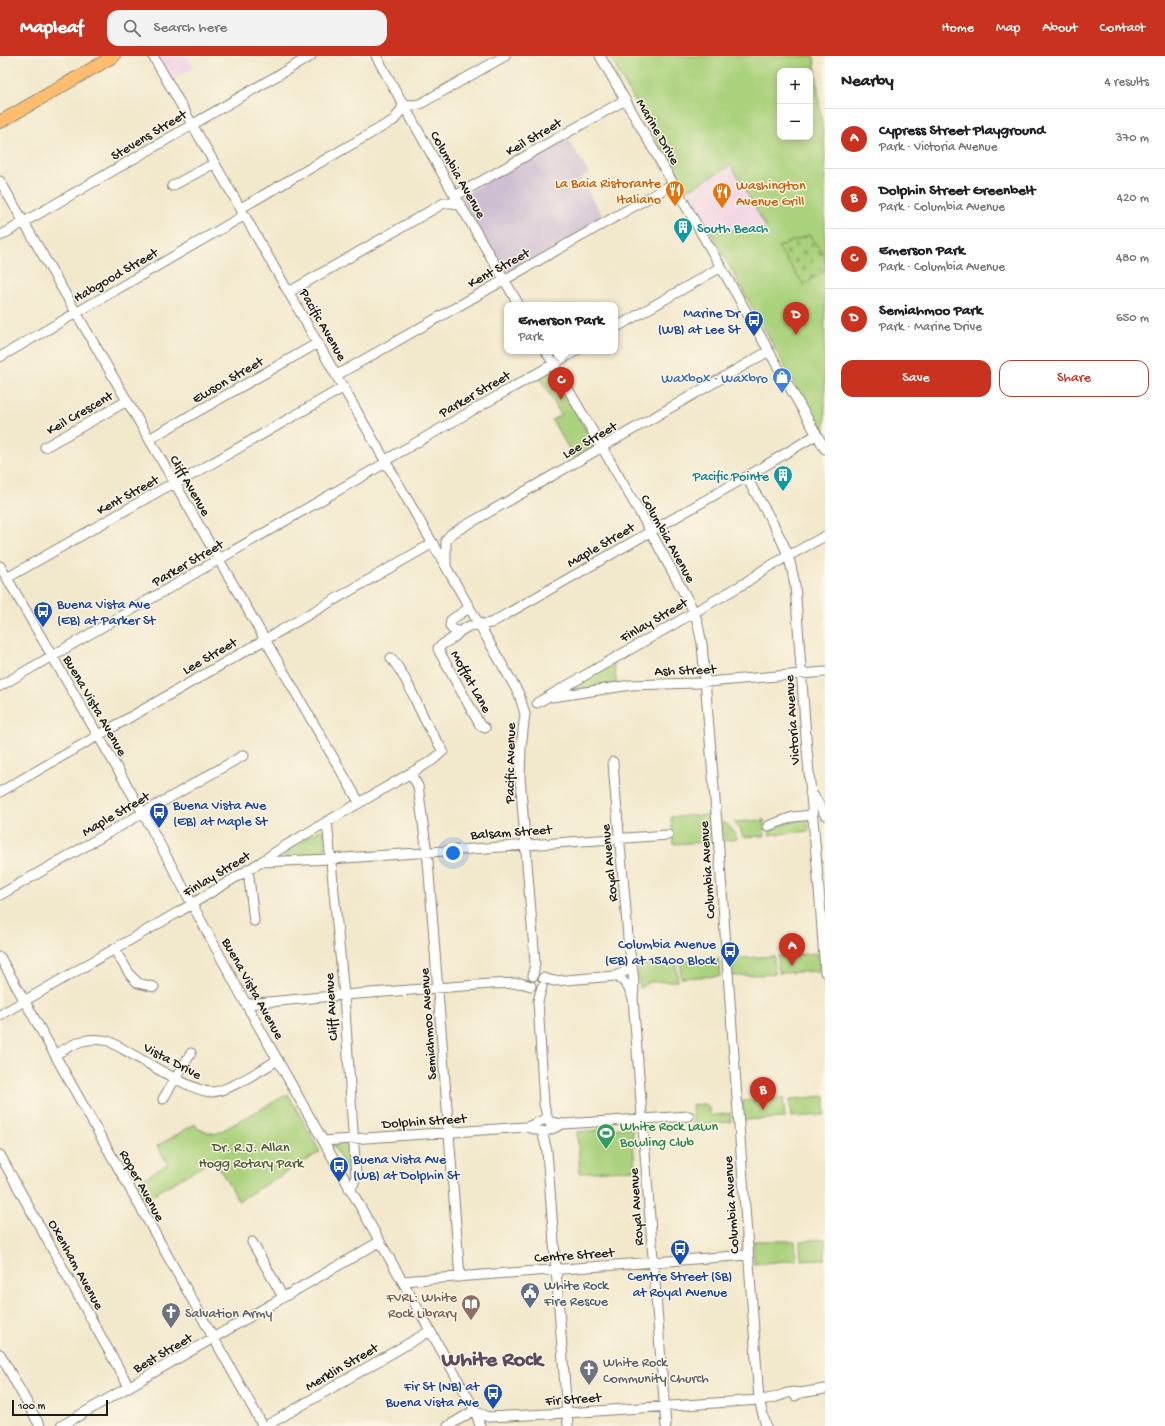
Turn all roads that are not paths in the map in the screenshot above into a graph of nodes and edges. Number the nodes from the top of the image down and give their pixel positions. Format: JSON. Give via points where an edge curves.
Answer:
{"nodes":[{"id":1,"x":114,"y":56,"type":"edge"},
{"id":2,"x":153,"y":56,"type":"edge"},
{"id":3,"x":311,"y":56,"type":"edge"},
{"id":4,"x":376,"y":56,"type":"edge"},
{"id":5,"x":505,"y":56,"type":"edge"},
{"id":6,"x":600,"y":56,"type":"edge"},
{"id":7,"x":625,"y":100,"type":"junction"},
{"id":8,"x":403,"y":104,"type":"junction"},
{"id":9,"x":420,"y":104,"type":"junction"},
{"id":10,"x":394,"y":120,"type":"junction"},
{"id":11,"x":412,"y":121,"type":"junction"},
{"id":12,"x":0,"y":122,"type":"edge"},
{"id":13,"x":192,"y":124,"type":"junction"},
{"id":14,"x":215,"y":163,"type":"junction"},
{"id":15,"x":0,"y":181,"type":"edge"},
{"id":16,"x":673,"y":184,"type":"junction"},
{"id":17,"x":172,"y":186,"type":"dead end"},
{"id":18,"x":450,"y":188,"type":"junction"},
{"id":19,"x":455,"y":196,"type":"junction"},
{"id":20,"x":444,"y":203,"type":"junction"},
{"id":21,"x":460,"y":206,"type":"junction"},
{"id":22,"x":243,"y":211,"type":"junction"},
{"id":23,"x":24,"y":222,"type":"junction"},
{"id":24,"x":0,"y":236,"type":"edge"},
{"id":25,"x":721,"y":267,"type":"junction"},
{"id":26,"x":504,"y":280,"type":"junction"},
{"id":27,"x":289,"y":292,"type":"junction"},
{"id":28,"x":517,"y":302,"type":"edge"},
{"id":29,"x":76,"y":313,"type":"junction"},
{"id":30,"x":618,"y":326,"type":"edge"},
{"id":31,"x":318,"y":343,"type":"junction"},
{"id":32,"x":769,"y":351,"type":"junction"},
{"id":33,"x":548,"y":354,"type":"edge"},
{"id":34,"x":571,"y":354,"type":"edge"},
{"id":35,"x":0,"y":357,"type":"edge"},
{"id":36,"x":554,"y":364,"type":"junction"},
{"id":37,"x":337,"y":375,"type":"junction"},
{"id":38,"x":344,"y":387,"type":"junction"},
{"id":39,"x":127,"y":401,"type":"junction"},
{"id":40,"x":816,"y":435,"type":"junction"},
{"id":41,"x":149,"y":440,"type":"junction"},
{"id":42,"x":45,"y":447,"type":"dead end"},
{"id":43,"x":602,"y":447,"type":"junction"},
{"id":44,"x":825,"y":449,"type":"edge"},
{"id":45,"x":386,"y":461,"type":"junction"},
{"id":46,"x":746,"y":477,"type":"junction"},
{"id":47,"x":174,"y":484,"type":"junction"},
{"id":48,"x":650,"y":532,"type":"junction"},
{"id":49,"x":825,"y":536,"type":"edge"},
{"id":50,"x":433,"y":543,"type":"junction"},
{"id":51,"x":788,"y":556,"type":"junction"},
{"id":52,"x":218,"y":560,"type":"junction"},
{"id":53,"x":446,"y":565,"type":"junction"},
{"id":54,"x":0,"y":568,"type":"edge"},
{"id":55,"x":7,"y":578,"type":"junction"},
{"id":56,"x":469,"y":608,"type":"junction"},
{"id":57,"x":694,"y":612,"type":"junction"},
{"id":58,"x":479,"y":624,"type":"junction"},
{"id":59,"x":459,"y":632,"type":"junction"},
{"id":60,"x":264,"y":640,"type":"junction"},
{"id":61,"x":52,"y":656,"type":"junction"},
{"id":62,"x":391,"y":658,"type":"dead end"},
{"id":63,"x":825,"y":672,"type":"edge"},
{"id":64,"x":801,"y":674,"type":"junction"},
{"id":65,"x":705,"y":682,"type":"junction"},
{"id":66,"x":0,"y":686,"type":"edge"},
{"id":67,"x":546,"y":698,"type":"junction"},
{"id":68,"x":537,"y":703,"type":"dead end"},
{"id":69,"x":485,"y":728,"type":"dead end"},
{"id":70,"x":97,"y":736,"type":"junction"},
{"id":71,"x":244,"y":755,"type":"dead end"},
{"id":72,"x":613,"y":762,"type":"dead end"},
{"id":73,"x":410,"y":773,"type":"junction"},
{"id":74,"x":0,"y":792,"type":"edge"},
{"id":75,"x":810,"y":792,"type":"junction"},
{"id":76,"x":359,"y":802,"type":"junction"},
{"id":77,"x":143,"y":813,"type":"junction"},
{"id":78,"x":812,"y":815,"type":"junction"},
{"id":79,"x":825,"y":815,"type":"edge"},
{"id":80,"x":327,"y":821,"type":"junction"},
{"id":81,"x":768,"y":826,"type":"dead end"},
{"id":82,"x":668,"y":835,"type":"dead end"},
{"id":83,"x":618,"y":838,"type":"junction"},
{"id":84,"x":525,"y":844,"type":"junction"},
{"id":85,"x":427,"y":852,"type":"junction"},
{"id":86,"x":331,"y":858,"type":"junction"},
{"id":87,"x":261,"y":862,"type":"junction"},
{"id":88,"x":248,"y":869,"type":"junction"},
{"id":89,"x":0,"y":895,"type":"edge"},
{"id":90,"x":192,"y":904,"type":"junction"},
{"id":91,"x":254,"y":921,"type":"dead end"},
{"id":92,"x":114,"y":949,"type":"junction"},
{"id":93,"x":0,"y":957,"type":"edge"},
{"id":94,"x":631,"y":962,"type":"junction"},
{"id":95,"x":825,"y":962,"type":"edge"},
{"id":96,"x":825,"y":972,"type":"edge"},
{"id":97,"x":615,"y":976,"type":"junction"},
{"id":98,"x":537,"y":982,"type":"junction"},
{"id":99,"x":154,"y":987,"type":"dead end"},
{"id":100,"x":439,"y":988,"type":"junction"},
{"id":101,"x":344,"y":995,"type":"junction"},
{"id":102,"x":633,"y":998,"type":"junction"},
{"id":103,"x":24,"y":1000,"type":"junction"},
{"id":104,"x":246,"y":1004,"type":"junction"},
{"id":105,"x":0,"y":1014,"type":"edge"},
{"id":106,"x":191,"y":1053,"type":"dead end"},
{"id":107,"x":55,"y":1055,"type":"junction"},
{"id":108,"x":278,"y":1060,"type":"junction"},
{"id":109,"x":176,"y":1078,"type":"junction"},
{"id":110,"x":163,"y":1099,"type":"dead end"},
{"id":111,"x":689,"y":1116,"type":"dead end"},
{"id":112,"x":642,"y":1118,"type":"junction"},
{"id":113,"x":546,"y":1125,"type":"junction"},
{"id":114,"x":449,"y":1132,"type":"junction"},
{"id":115,"x":353,"y":1139,"type":"junction"},
{"id":116,"x":323,"y":1141,"type":"junction"},
{"id":117,"x":0,"y":1154,"type":"edge"},
{"id":118,"x":349,"y":1188,"type":"junction"},
{"id":119,"x":252,"y":1242,"type":"dead end"},
{"id":120,"x":380,"y":1242,"type":"junction"},
{"id":121,"x":748,"y":1255,"type":"junction"},
{"id":122,"x":653,"y":1262,"type":"junction"},
{"id":123,"x":556,"y":1270,"type":"junction"},
{"id":124,"x":460,"y":1277,"type":"junction"},
{"id":125,"x":402,"y":1281,"type":"junction"},
{"id":126,"x":283,"y":1298,"type":"junction"},
{"id":127,"x":430,"y":1331,"type":"junction"},
{"id":128,"x":214,"y":1338,"type":"junction"},
{"id":129,"x":0,"y":1354,"type":"edge"},
{"id":130,"x":129,"y":1387,"type":"junction"},
{"id":131,"x":825,"y":1390,"type":"edge"},
{"id":132,"x":759,"y":1400,"type":"junction"},
{"id":133,"x":664,"y":1406,"type":"junction"},
{"id":134,"x":475,"y":1410,"type":"junction"},
{"id":135,"x":568,"y":1413,"type":"junction"},
{"id":136,"x":40,"y":1426,"type":"edge"},
{"id":137,"x":61,"y":1426,"type":"edge"},
{"id":138,"x":263,"y":1426,"type":"edge"},
{"id":139,"x":266,"y":1426,"type":"edge"},
{"id":140,"x":448,"y":1426,"type":"edge"},
{"id":141,"x":480,"y":1426,"type":"edge"},
{"id":142,"x":568,"y":1426,"type":"edge"},
{"id":143,"x":666,"y":1426,"type":"edge"},
{"id":144,"x":766,"y":1426,"type":"edge"}],
"edges":[{"from":1,"to":12,"type":"main road"},
{"from":2,"to":13,"type":"street","name":"Pacific Avenue"},
{"from":3,"to":13,"type":"street","name":"Stevens Street"},
{"from":4,"to":8,"type":"street","name":"Columbia Avenue"},
{"from":5,"to":9,"type":"street"},
{"from":6,"to":7,"type":"street","name":"Marine Drive"},
{"from":7,"to":16,"type":"street","name":"Marine Drive"},
{"from":7,"to":19,"type":"street","name":"Keil Street"},
{"from":8,"to":9,"type":"street"},
{"from":8,"to":10,"type":"street"},
{"from":8,"to":11,"type":"street","name":"Columbia Avenue"},
{"from":9,"to":11,"type":"street"},
{"from":10,"to":11,"type":"street"},
{"from":10,"to":22,"type":"street","name":"Habgood Street"},
{"from":11,"to":18,"type":"street","name":"Columbia Avenue"},
{"from":13,"to":14,"type":"street","name":"Pacific Avenue"},
{"from":13,"to":23,"type":"street","name":"Stevens Street"},
{"from":14,"to":17,"type":"street"},
{"from":14,"to":22,"type":"street","name":"Pacific Avenue"},
{"from":15,"to":23,"type":"street","name":"Cliff Avenue"},
{"from":16,"to":25,"type":"street","name":"Marine Drive"},
{"from":16,"to":26,"type":"street","name":"Kent Street"},
{"from":18,"to":19,"type":"street","name":"Columbia Avenue"},
{"from":18,"to":20,"type":"street"},
{"from":19,"to":21,"type":"street","name":"Columbia Avenue"},
{"from":20,"to":21,"type":"street"},
{"from":20,"to":27,"type":"street"},
{"from":21,"to":26,"type":"street","name":"Columbia Avenue"},
{"from":22,"to":27,"type":"street","name":"Pacific Avenue"},
{"from":22,"to":29,"type":"street","name":"Habgood Street"},
{"from":23,"to":24,"type":"street","name":"Stevens Street"},
{"from":23,"to":29,"type":"street","name":"Cliff Avenue"},
{"from":25,"to":30,"type":"street"},
{"from":25,"to":32,"type":"street","name":"Marine Drive"},
{"from":26,"to":28,"type":"street","name":"Columbia Avenue"},
{"from":26,"to":37,"type":"street","name":"Kent Street"},
{"from":27,"to":31,"type":"street","name":"Pacific Avenue"},
{"from":29,"to":35,"type":"street","name":"Habgood Street"},
{"from":29,"to":39,"type":"street","name":"Cliff Avenue"},
{"from":31,"to":37,"type":"street","name":"Pacific Avenue"},
{"from":31,"to":41,"type":"street","name":"Ewson Street"},
{"from":32,"to":40,"type":"street","name":"Marine Drive"},
{"from":32,"to":43,"type":"street","name":"Lee Street"},
{"from":33,"to":36,"type":"street","name":"Columbia Avenue"},
{"from":34,"to":36,"type":"street","name":"Parker Street"},
{"from":36,"to":43,"type":"street","name":"Columbia Avenue"},
{"from":36,"to":45,"type":"street","name":"Parker Street"},
{"from":37,"to":38,"type":"street","name":"Pacific Avenue"},
{"from":38,"to":45,"type":"street","name":"Pacific Avenue"},
{"from":38,"to":47,"type":"street","name":"Kent Street"},
{"from":39,"to":41,"type":"street","name":"Cliff Avenue"},
{"from":39,"to":42,"type":"street","name":"Keil Crescent"},
{"from":40,"to":44,"type":"street","name":"Marine Drive"},
{"from":40,"to":46,"type":"street","name":"Maple Street"},
{"from":41,"to":47,"type":"street","name":"Cliff Avenue"},
{"from":43,"to":48,"type":"street","name":"Columbia Avenue"},
{"from":43,"to":53,"type":"street","name":"Lee Street","via":[[451,534],[446,540]]},
{"from":45,"to":50,"type":"street","name":"Pacific Avenue"},
{"from":45,"to":52,"type":"street","name":"Parker Street"},
{"from":46,"to":48,"type":"street","name":"Maple Street"},
{"from":46,"to":51,"type":"street","name":"Victoria Avenue"},
{"from":47,"to":52,"type":"street","name":"Cliff Avenue"},
{"from":47,"to":55,"type":"street","name":"Kent Street"},
{"from":48,"to":57,"type":"street","name":"Columbia Avenue"},
{"from":48,"to":58,"type":"street","name":"Maple Street","via":[[491,623]]},
{"from":49,"to":51,"type":"street","name":"Finlay Street"},
{"from":50,"to":53,"type":"street","name":"Pacific Avenue"},
{"from":50,"to":60,"type":"street","name":"Lee Street"},
{"from":51,"to":57,"type":"street","name":"Finlay Street"},
{"from":51,"to":64,"type":"street","name":"Victoria Avenue","via":[[796,595]]},
{"from":52,"to":60,"type":"street","name":"Cliff Avenue"},
{"from":52,"to":61,"type":"street","name":"Parker Street"},
{"from":53,"to":56,"type":"street","name":"Pacific Avenue"},
{"from":54,"to":55,"type":"street","name":"Buena Vista Avenue"},
{"from":55,"to":61,"type":"street","name":"Buena Vista Avenue"},
{"from":56,"to":58,"type":"street","name":"Pacific Avenue"},
{"from":56,"to":59,"type":"street","via":[[451,620],[451,628]]},
{"from":57,"to":65,"type":"street","name":"Columbia Avenue","via":[[702,644]]},
{"from":57,"to":67,"type":"street","name":"Finlay Street"},
{"from":58,"to":59,"type":"street"},
{"from":58,"to":84,"type":"street","name":"Pacific Avenue","via":[[520,694],[523,706],[520,777]]},
{"from":59,"to":69,"type":"street","name":"Moffat Lane","via":[[438,648],[480,725]]},
{"from":60,"to":70,"type":"street","name":"Lee Street"},
{"from":60,"to":76,"type":"street","name":"Cliff Avenue"},
{"from":61,"to":66,"type":"street","name":"Parker Street"},
{"from":61,"to":70,"type":"street","name":"Buena Vista Avenue"},
{"from":62,"to":73,"type":"street","name":"Finlay Street","via":[[413,692],[443,752]]},
{"from":63,"to":64,"type":"street","name":"Ash Street"},
{"from":64,"to":65,"type":"street","name":"Ash Street"},
{"from":64,"to":75,"type":"street","name":"Victoria Avenue"},
{"from":65,"to":67,"type":"street","name":"Ash Street","via":[[631,684]]},
{"from":65,"to":121,"type":"street","name":"Columbia Avenue"},
{"from":67,"to":68,"type":"street","name":"Finlay Street"},
{"from":70,"to":74,"type":"street","name":"Lee Street"},
{"from":70,"to":77,"type":"street","name":"Buena Vista Avenue"},
{"from":71,"to":77,"type":"street","name":"Maple Street"},
{"from":72,"to":83,"type":"street","name":"Royal Avenue"},
{"from":73,"to":76,"type":"street","name":"Finlay Street"},
{"from":73,"to":85,"type":"street","name":"Semiahmoo Avenue","via":[[418,786]]},
{"from":75,"to":78,"type":"street","name":"Victoria Avenue"},
{"from":75,"to":79,"type":"street"},
{"from":76,"to":80,"type":"street","name":"Finlay Street"},
{"from":77,"to":89,"type":"street","name":"Maple Street"},
{"from":77,"to":90,"type":"street","name":"Buena Vista Avenue"},
{"from":78,"to":81,"type":"street","via":[[793,817]]},
{"from":78,"to":95,"type":"street","name":"Victoria Avenue"},
{"from":80,"to":86,"type":"street","name":"Cliff Avenue"},
{"from":80,"to":87,"type":"street","name":"Finlay Street"},
{"from":82,"to":83,"type":"street","name":"Balsam Street"},
{"from":83,"to":84,"type":"street","name":"Balsam Street"},
{"from":83,"to":94,"type":"street","name":"Royal Avenue","via":[[623,866]]},
{"from":84,"to":85,"type":"street","name":"Balsam Street"},
{"from":84,"to":98,"type":"street","name":"Pacific Avenue"},
{"from":85,"to":86,"type":"street","name":"Balsam Street"},
{"from":85,"to":100,"type":"street","name":"Semiahmoo Avenue"},
{"from":86,"to":87,"type":"street","name":"Balsam Street"},
{"from":86,"to":101,"type":"street","name":"Cliff Avenue"},
{"from":87,"to":88,"type":"street","name":"Finlay Street"},
{"from":88,"to":90,"type":"street","name":"Finlay Street"},
{"from":88,"to":91,"type":"street"},
{"from":90,"to":92,"type":"street","name":"Finlay Street"},
{"from":90,"to":104,"type":"street","name":"Buena Vista Avenue"},
{"from":92,"to":99,"type":"street","via":[[130,976],[138,983]]},
{"from":92,"to":103,"type":"street","name":"Finlay Street"},
{"from":93,"to":103,"type":"street","name":"Roper Avenue"},
{"from":94,"to":97,"type":"street","via":[[630,968]]},
{"from":94,"to":102,"type":"street","name":"Royal Avenue","via":[[635,978]]},
{"from":95,"to":96,"type":"street","name":"Victoria Avenue"},
{"from":97,"to":98,"type":"street"},
{"from":97,"to":102,"type":"street","via":[[626,983]]},
{"from":98,"to":100,"type":"street"},
{"from":98,"to":113,"type":"street","name":"Pacific Avenue"},
{"from":100,"to":101,"type":"street"},
{"from":100,"to":114,"type":"street","name":"Semiahmoo Avenue"},
{"from":101,"to":104,"type":"street"},
{"from":101,"to":115,"type":"street","name":"Cliff Avenue"},
{"from":102,"to":112,"type":"street","name":"Royal Avenue"},
{"from":103,"to":105,"type":"street","name":"Finlay Street"},
{"from":103,"to":107,"type":"street","name":"Roper Avenue"},
{"from":104,"to":108,"type":"street","name":"Buena Vista Avenue"},
{"from":106,"to":109,"type":"street"},
{"from":107,"to":109,"type":"street","name":"Vista Drive","via":[[87,1039],[109,1041]]},
{"from":107,"to":128,"type":"street","name":"Roper Avenue"},
{"from":108,"to":109,"type":"street","name":"Vista Drive","via":[[226,1089],[211,1092],[200,1090]]},
{"from":108,"to":116,"type":"street","name":"Buena Vista Avenue"},
{"from":109,"to":110,"type":"street"},
{"from":111,"to":112,"type":"street"},
{"from":112,"to":113,"type":"street"},
{"from":112,"to":122,"type":"street","name":"Royal Avenue"},
{"from":113,"to":114,"type":"street","name":"Dolphin Street"},
{"from":113,"to":123,"type":"street","name":"Pacific Avenue"},
{"from":114,"to":115,"type":"street","name":"Dolphin Street"},
{"from":114,"to":124,"type":"street","name":"Semiahmoo Avenue"},
{"from":115,"to":116,"type":"street","name":"Dolphin Street"},
{"from":115,"to":118,"type":"street","name":"Cliff Avenue","via":[[356,1176]]},
{"from":116,"to":118,"type":"street","name":"Buena Vista Avenue"},
{"from":117,"to":130,"type":"street","name":"Oxenham Avenue"},
{"from":118,"to":120,"type":"street","name":"Buena Vista Avenue"},
{"from":119,"to":126,"type":"street"},
{"from":120,"to":125,"type":"street","name":"Buena Vista Avenue"},
{"from":120,"to":126,"type":"street","name":"Best Street"},
{"from":121,"to":122,"type":"street","name":"Centre Street"},
{"from":121,"to":132,"type":"street","name":"Columbia Avenue"},
{"from":122,"to":123,"type":"street","name":"Centre Street"},
{"from":122,"to":133,"type":"street","name":"Royal Avenue"},
{"from":123,"to":124,"type":"street","name":"Centre Street"},
{"from":123,"to":135,"type":"street","name":"Pacific Avenue"},
{"from":124,"to":125,"type":"street","name":"Centre Street"},
{"from":125,"to":127,"type":"street","name":"Buena Vista Avenue"},
{"from":126,"to":128,"type":"street","name":"Best Street"},
{"from":127,"to":134,"type":"street","name":"Buena Vista Avenue"},
{"from":127,"to":139,"type":"street","name":"Merklin Street"},
{"from":128,"to":130,"type":"street","name":"Best Street"},
{"from":128,"to":138,"type":"street","name":"Roper Avenue"},
{"from":129,"to":136,"type":"street"},
{"from":130,"to":137,"type":"street","name":"Best Street"},
{"from":131,"to":132,"type":"street","name":"Fir Street","via":[[786,1393]]},
{"from":132,"to":133,"type":"street","name":"Fir Street"},
{"from":132,"to":144,"type":"street","name":"Columbia Avenue"},
{"from":133,"to":135,"type":"street","name":"Fir Street"},
{"from":133,"to":143,"type":"street","name":"Royal Avenue"},
{"from":134,"to":135,"type":"street","name":"Fir Street","via":[[488,1417]]},
{"from":134,"to":140,"type":"street"},
{"from":134,"to":141,"type":"street","name":"Buena Vista Avenue"},
{"from":135,"to":142,"type":"street","name":"Pacific Avenue"}]}
